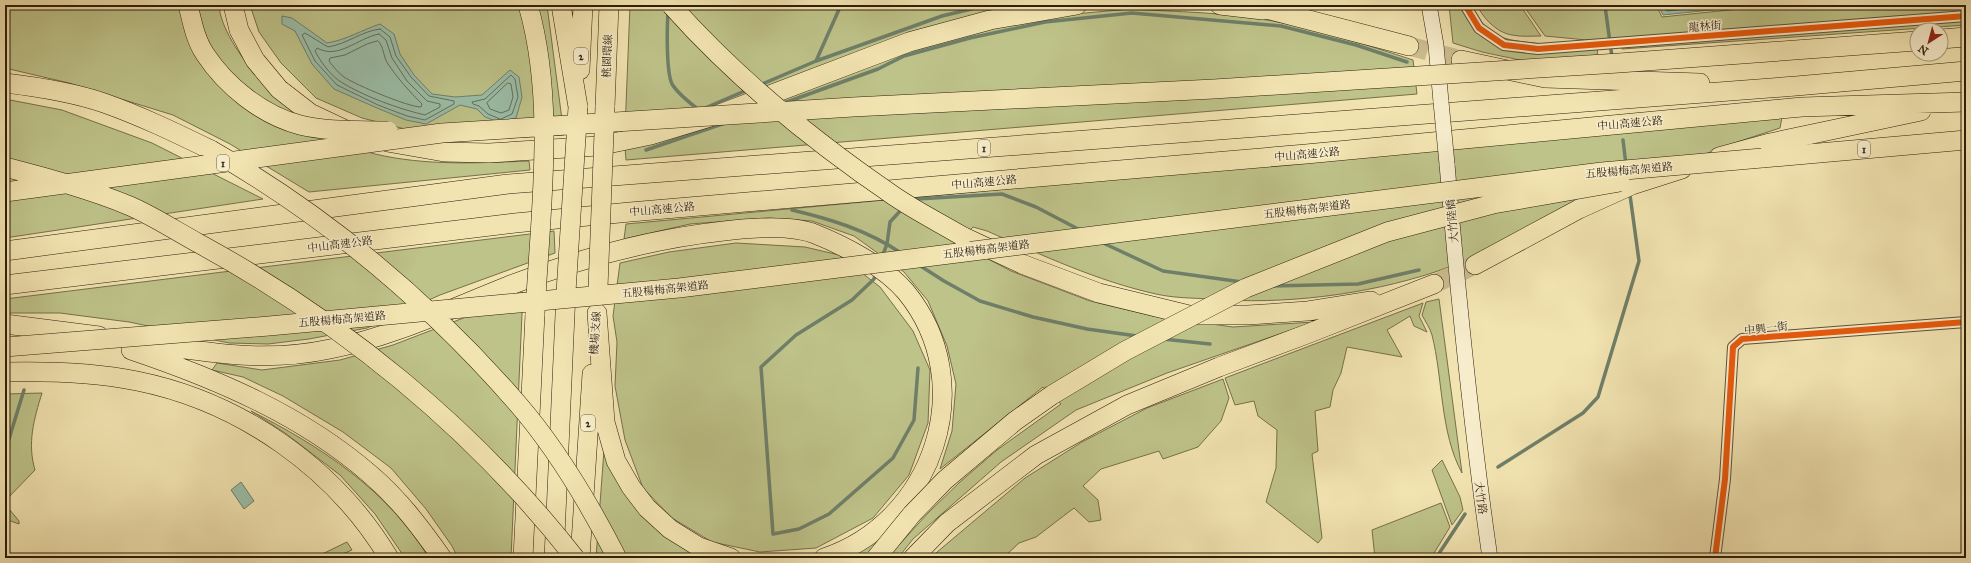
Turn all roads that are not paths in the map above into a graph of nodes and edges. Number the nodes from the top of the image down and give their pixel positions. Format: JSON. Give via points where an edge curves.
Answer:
{"nodes":[{"id":1,"x":188,"y":5,"type":"edge"},
{"id":2,"x":233,"y":5,"type":"edge"},
{"id":3,"x":528,"y":5,"type":"edge"},
{"id":4,"x":561,"y":5,"type":"edge"},
{"id":5,"x":583,"y":5,"type":"edge"},
{"id":6,"x":609,"y":5,"type":"edge"},
{"id":7,"x":671,"y":5,"type":"edge"},
{"id":8,"x":1077,"y":5,"type":"edge"},
{"id":9,"x":1220,"y":5,"type":"edge"},
{"id":10,"x":1251,"y":5,"type":"edge"},
{"id":11,"x":1429,"y":5,"type":"edge"},
{"id":12,"x":1465,"y":5,"type":"edge"},
{"id":13,"x":1278,"y":12,"type":"junction"},
{"id":14,"x":1966,"y":16,"type":"edge"},
{"id":15,"x":1966,"y":37,"type":"edge"},
{"id":16,"x":1949,"y":38,"type":"edge"},
{"id":17,"x":1909,"y":42,"type":"edge"},
{"id":18,"x":1409,"y":46,"type":"tunnel mouth"},
{"id":19,"x":1461,"y":60,"type":"tunnel mouth"},
{"id":20,"x":1966,"y":71,"type":"edge"},
{"id":21,"x":5,"y":83,"type":"edge"},
{"id":22,"x":1796,"y":86,"type":"junction"},
{"id":23,"x":1961,"y":102,"type":"edge"},
{"id":24,"x":578,"y":107,"type":"junction"},
{"id":25,"x":605,"y":107,"type":"joint"},
{"id":26,"x":442,"y":133,"type":"junction"},
{"id":27,"x":1966,"y":140,"type":"edge"},
{"id":28,"x":1762,"y":158,"type":"junction"},
{"id":29,"x":5,"y":167,"type":"edge"},
{"id":30,"x":5,"y":192,"type":"edge"},
{"id":31,"x":5,"y":251,"type":"edge"},
{"id":32,"x":1475,"y":265,"type":"tunnel mouth"},
{"id":33,"x":1434,"y":284,"type":"tunnel mouth"},
{"id":34,"x":7,"y":285,"type":"edge"},
{"id":35,"x":1410,"y":294,"type":"junction"},
{"id":36,"x":597,"y":313,"type":"junction"},
{"id":37,"x":1966,"y":322,"type":"edge"},
{"id":38,"x":5,"y":324,"type":"edge"},
{"id":39,"x":59,"y":330,"type":"junction"},
{"id":40,"x":5,"y":347,"type":"edge"},
{"id":41,"x":5,"y":372,"type":"edge"},
{"id":42,"x":1474,"y":438,"type":"joint"},
{"id":43,"x":390,"y":558,"type":"edge"},
{"id":44,"x":442,"y":558,"type":"edge"},
{"id":45,"x":523,"y":558,"type":"edge"},
{"id":46,"x":554,"y":558,"type":"edge"},
{"id":47,"x":575,"y":558,"type":"edge"},
{"id":48,"x":580,"y":558,"type":"edge"},
{"id":49,"x":617,"y":558,"type":"edge"},
{"id":50,"x":731,"y":558,"type":"edge"},
{"id":51,"x":824,"y":558,"type":"edge"},
{"id":52,"x":876,"y":558,"type":"edge"},
{"id":53,"x":913,"y":558,"type":"edge"},
{"id":54,"x":1490,"y":558,"type":"edge"},
{"id":55,"x":1715,"y":558,"type":"edge"}],
"edges":[{"from":1,"to":26,"type":"highway","bridge":true,"via":[[193,28],[204,52],[219,73],[236,90],[275,115],[324,129]]},
{"from":2,"to":8,"type":"highway","via":[[239,30],[255,60],[279,89],[310,113],[354,134],[444,152],[489,153],[598,146],[652,135],[782,92],[909,42],[990,20]]},
{"from":3,"to":45,"type":"highway","bridge":true,"via":[[538,52],[544,120]]},
{"from":4,"to":24,"type":"highway"},
{"from":5,"to":24,"type":"highway","number":"2"},
{"from":6,"to":25,"type":"highway","name":"桃園環線","number":"2"},
{"from":7,"to":35,"type":"highway","bridge":true,"via":[[750,86],[808,133],[895,197],[962,236],[1022,264],[1099,293],[1189,315],[1308,311]]},
{"from":9,"to":13,"type":"highway"},
{"from":10,"to":13,"type":"highway"},
{"from":11,"to":42,"type":"main road","name":"大竹陸橋","bridge":true,"via":[[1436,45],[1459,305]]},
{"from":12,"to":14,"type":"street","name":"龍林街","via":[[1479,28],[1504,45],[1538,49]]},
{"from":13,"to":18,"type":"highway"},
{"from":15,"to":16,"type":"highway"},
{"from":17,"to":26,"type":"highway","number":"1","bridge":true,"via":[[1214,89],[853,107]]},
{"from":19,"to":22,"type":"highway","via":[[1545,78]]},
{"from":20,"to":22,"type":"highway","number":"1"},
{"from":21,"to":49,"type":"highway","bridge":true,"via":[[48,88],[104,103],[159,125],[211,150],[254,175],[337,234],[418,302],[518,404],[568,471]]},
{"from":22,"to":31,"type":"highway","number":"1","via":[[508,184]]},
{"from":23,"to":32,"type":"highway","via":[[1770,143],[1632,185],[1580,209]]},
{"from":23,"to":34,"type":"highway","name":"中山高速公路","via":[[1802,107],[1314,153],[630,212],[507,224]]},
{"from":24,"to":46,"type":"highway","number":"2","bridge":true,"via":[[566,292]]},
{"from":25,"to":36,"type":"highway","name":"機場支線","number":"2","bridge":true},
{"from":26,"to":30,"type":"highway","number":"1","bridge":true},
{"from":27,"to":28,"type":"highway","name":"五股楊梅高架道路","number":"1"},
{"from":28,"to":40,"type":"highway","name":"五股楊梅高架道路","number":"1","bridge":true,"via":[[1594,173],[679,288],[269,326]]},
{"from":28,"to":52,"type":"highway","bridge":true,"via":[[1492,204],[1387,232],[1246,288],[1125,351],[1052,395],[1016,421],[945,480],[912,514]]},
{"from":29,"to":47,"type":"highway","bridge":true,"via":[[74,185],[131,207],[244,268],[338,332],[401,379],[461,431],[508,478]]},
{"from":33,"to":35,"type":"highway"},
{"from":35,"to":53,"type":"highway","via":[[1219,366],[1127,405],[1036,455],[947,523]]},
{"from":36,"to":48,"type":"highway","name":"機場支線","number":"2"},
{"from":36,"to":50,"type":"highway","via":[[605,422],[616,461],[647,508],[670,529],[699,547]]},
{"from":37,"to":55,"type":"street","name":"中興一街","via":[[1742,338],[1733,347],[1726,479]]},
{"from":38,"to":39,"type":"highway"},
{"from":39,"to":44,"type":"highway","via":[[118,345],[184,368],[259,401],[311,431],[346,454],[372,476],[420,527]]},
{"from":39,"to":51,"type":"highway","via":[[233,356],[285,356],[329,350],[382,337],[575,262],[641,244],[685,235],[740,229],[777,228],[812,232],[883,271],[905,290],[930,330],[938,353],[942,379],[943,408],[936,442],[922,474],[903,503],[877,529],[852,547]]},
{"from":41,"to":43,"type":"highway","via":[[85,373],[138,381],[193,397],[251,423],[299,456],[344,497]]},
{"from":42,"to":54,"type":"main road","name":"大竹路","via":[[1480,501]]}]}
